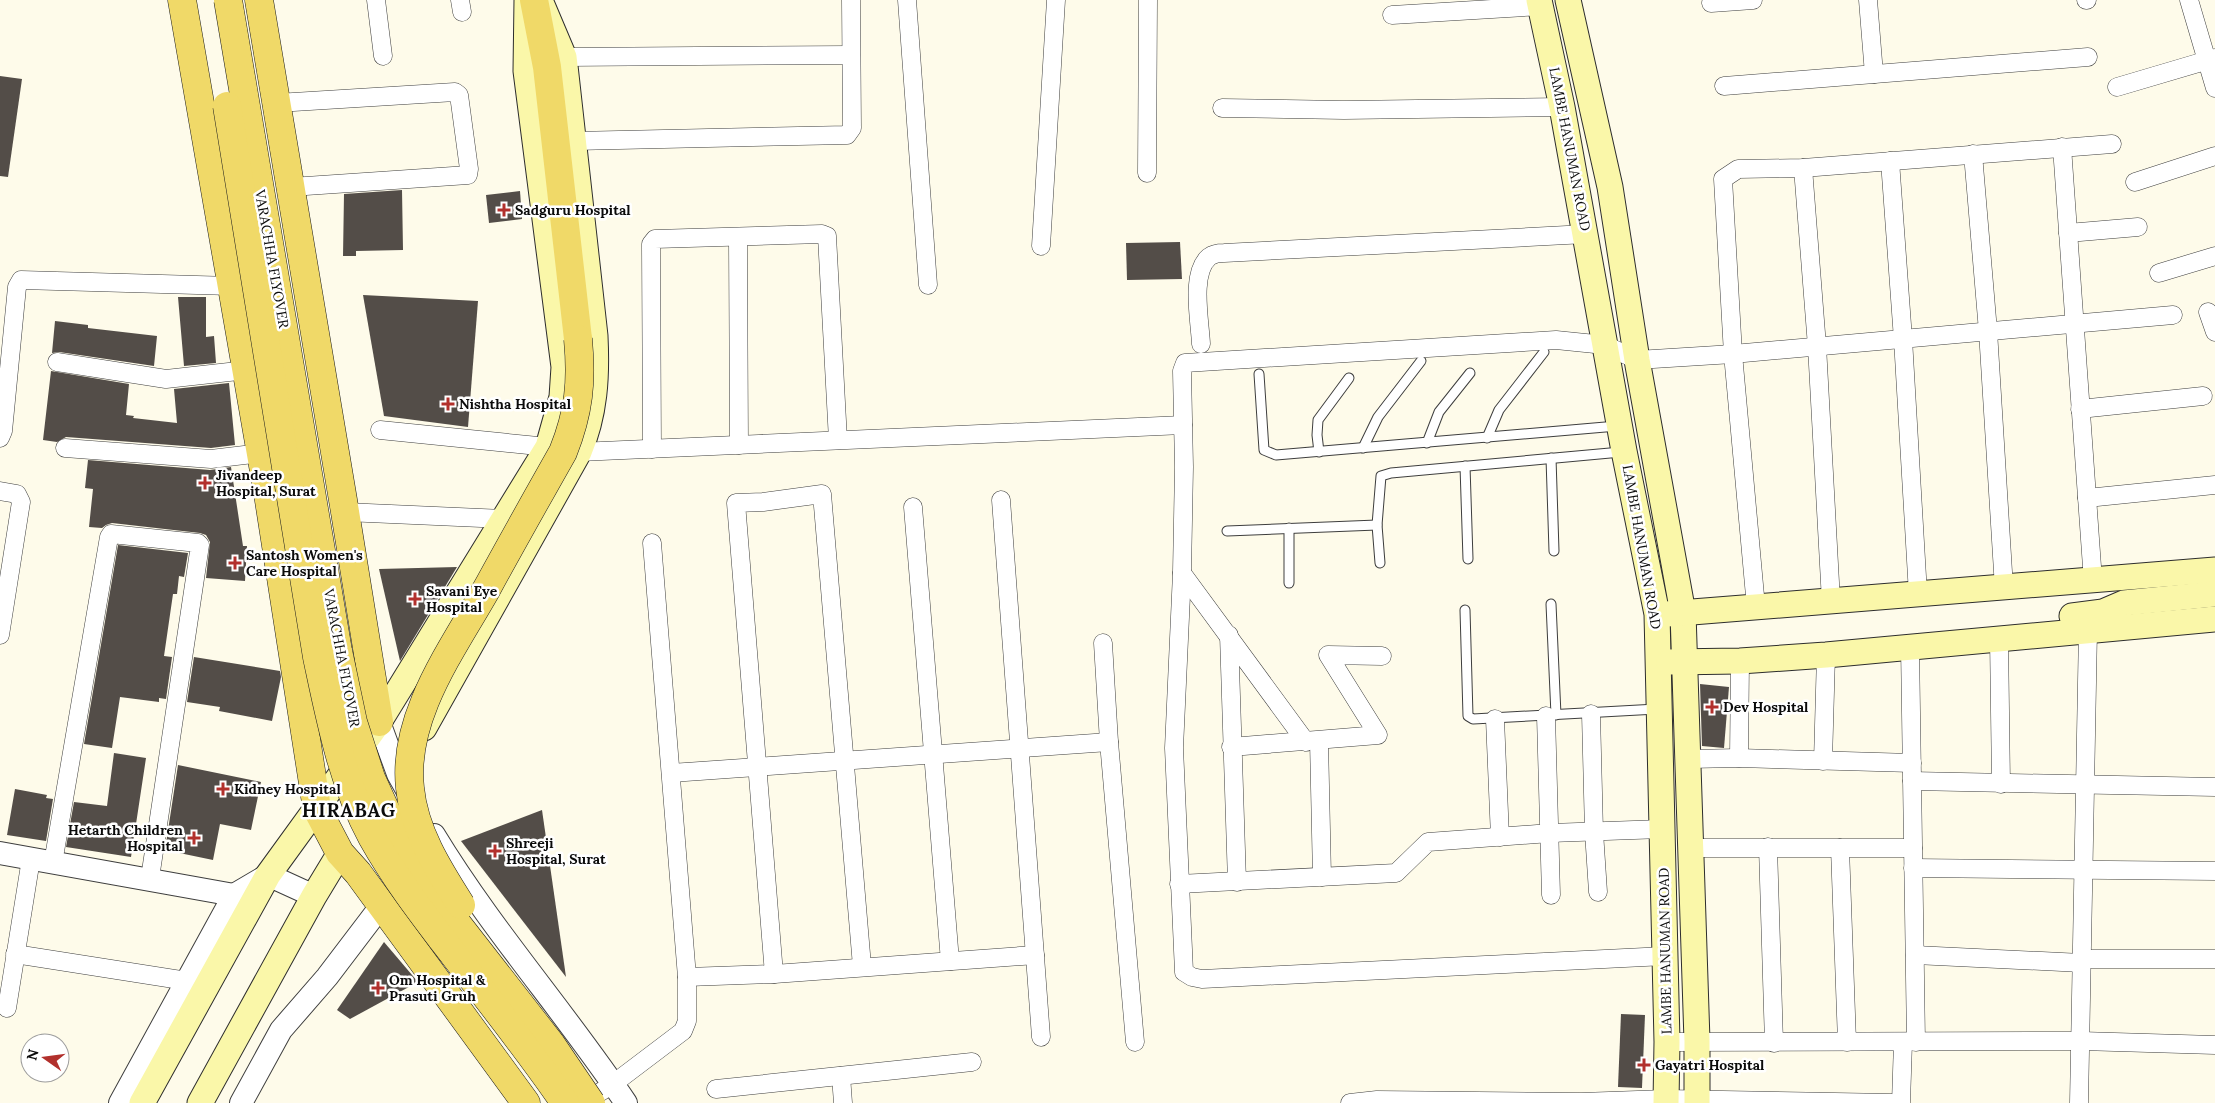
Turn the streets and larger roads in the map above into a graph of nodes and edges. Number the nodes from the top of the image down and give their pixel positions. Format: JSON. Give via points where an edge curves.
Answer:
{"nodes":[{"id":1,"x":182,"y":0,"type":"edge"},
{"id":2,"x":209,"y":0,"type":"edge"},
{"id":3,"x":228,"y":0,"type":"edge"},
{"id":4,"x":259,"y":0,"type":"edge"},
{"id":5,"x":376,"y":0,"type":"edge"},
{"id":6,"x":527,"y":0,"type":"edge"},
{"id":7,"x":534,"y":0,"type":"edge"},
{"id":8,"x":540,"y":0,"type":"edge"},
{"id":9,"x":851,"y":0,"type":"edge"},
{"id":10,"x":907,"y":0,"type":"edge"},
{"id":11,"x":1056,"y":0,"type":"edge"},
{"id":12,"x":1148,"y":0,"type":"edge"},
{"id":13,"x":1568,"y":0,"type":"edge"},
{"id":14,"x":1753,"y":0,"type":"edge"},
{"id":15,"x":1868,"y":0,"type":"edge"},
{"id":16,"x":2189,"y":0,"type":"edge"},
{"id":17,"x":1540,"y":3,"type":"edge"},
{"id":18,"x":1711,"y":3,"type":"dead end"},
{"id":19,"x":1392,"y":15,"type":"dead end"},
{"id":20,"x":851,"y":55,"type":"junction"},
{"id":21,"x":382,"y":56,"type":"dead end"},
{"id":22,"x":564,"y":57,"type":"junction"},
{"id":23,"x":2088,"y":57,"type":"dead end"},
{"id":24,"x":2211,"y":59,"type":"edge"},
{"id":25,"x":1874,"y":74,"type":"junction"},
{"id":26,"x":1724,"y":86,"type":"dead end"},
{"id":27,"x":2117,"y":87,"type":"dead end"},
{"id":28,"x":2215,"y":88,"type":"edge"},
{"id":29,"x":1562,"y":107,"type":"junction"},
{"id":30,"x":278,"y":108,"type":"junction"},
{"id":31,"x":1222,"y":108,"type":"dead end"},
{"id":32,"x":204,"y":125,"type":"junction"},
{"id":33,"x":574,"y":141,"type":"junction"},
{"id":34,"x":2112,"y":144,"type":"dead end"},
{"id":35,"x":2062,"y":147,"type":"junction"},
{"id":36,"x":1973,"y":154,"type":"junction"},
{"id":37,"x":2215,"y":156,"type":"edge"},
{"id":38,"x":1890,"y":161,"type":"junction"},
{"id":39,"x":1803,"y":168,"type":"junction"},
{"id":40,"x":1147,"y":173,"type":"dead end"},
{"id":41,"x":2135,"y":182,"type":"dead end"},
{"id":42,"x":291,"y":187,"type":"junction"},
{"id":43,"x":2138,"y":227,"type":"dead end"},
{"id":44,"x":2068,"y":233,"type":"junction"},
{"id":45,"x":1586,"y":234,"type":"junction"},
{"id":46,"x":738,"y":237,"type":"junction"},
{"id":47,"x":1041,"y":246,"type":"dead end"},
{"id":48,"x":2215,"y":256,"type":"edge"},
{"id":49,"x":2159,"y":273,"type":"dead end"},
{"id":50,"x":928,"y":285,"type":"dead end"},
{"id":51,"x":232,"y":286,"type":"junction"},
{"id":52,"x":2208,"y":312,"type":"dead end"},
{"id":53,"x":2173,"y":315,"type":"dead end"},
{"id":54,"x":2074,"y":323,"type":"junction"},
{"id":55,"x":1988,"y":331,"type":"junction"},
{"id":56,"x":2215,"y":332,"type":"edge"},
{"id":57,"x":1903,"y":339,"type":"junction"},
{"id":58,"x":1201,"y":344,"type":"dead end"},
{"id":59,"x":1605,"y":345,"type":"junction"},
{"id":60,"x":1817,"y":346,"type":"junction"},
{"id":61,"x":1733,"y":354,"type":"junction"},
{"id":62,"x":1637,"y":360,"type":"junction"},
{"id":63,"x":57,"y":362,"type":"dead end"},
{"id":64,"x":247,"y":370,"type":"junction"},
{"id":65,"x":2203,"y":396,"type":"dead end"},
{"id":66,"x":2080,"y":409,"type":"junction"},
{"id":67,"x":1183,"y":425,"type":"junction"},
{"id":68,"x":380,"y":430,"type":"dead end"},
{"id":69,"x":0,"y":438,"type":"edge"},
{"id":70,"x":838,"y":440,"type":"junction"},
{"id":71,"x":739,"y":445,"type":"junction"},
{"id":72,"x":548,"y":447,"type":"junction"},
{"id":73,"x":65,"y":448,"type":"dead end"},
{"id":74,"x":652,"y":449,"type":"junction"},
{"id":75,"x":579,"y":452,"type":"junction"},
{"id":76,"x":261,"y":453,"type":"junction"},
{"id":77,"x":2215,"y":485,"type":"edge"},
{"id":78,"x":0,"y":492,"type":"edge"},
{"id":79,"x":2087,"y":498,"type":"junction"},
{"id":80,"x":1001,"y":500,"type":"dead end"},
{"id":81,"x":913,"y":507,"type":"dead end"},
{"id":82,"x":346,"y":512,"type":"junction"},
{"id":83,"x":504,"y":519,"type":"junction"},
{"id":84,"x":652,"y":543,"type":"dead end"},
{"id":85,"x":5,"y":570,"type":"edge"},
{"id":86,"x":2215,"y":570,"type":"edge"},
{"id":87,"x":1182,"y":574,"type":"junction"},
{"id":88,"x":2093,"y":581,"type":"junction"},
{"id":89,"x":2004,"y":588,"type":"junction"},
{"id":90,"x":1918,"y":594,"type":"junction"},
{"id":91,"x":2215,"y":594,"type":"edge"},
{"id":92,"x":1831,"y":601,"type":"junction"},
{"id":93,"x":2124,"y":603,"type":"junction"},
{"id":94,"x":1756,"y":607,"type":"junction"},
{"id":95,"x":1689,"y":612,"type":"junction"},
{"id":96,"x":1657,"y":614,"type":"junction"},
{"id":97,"x":2215,"y":619,"type":"edge"},
{"id":98,"x":2088,"y":630,"type":"junction"},
{"id":99,"x":0,"y":635,"type":"edge"},
{"id":100,"x":1229,"y":635,"type":"junction"},
{"id":101,"x":1999,"y":638,"type":"junction"},
{"id":102,"x":1103,"y":642,"type":"dead end"},
{"id":103,"x":1910,"y":646,"type":"junction"},
{"id":104,"x":1826,"y":655,"type":"junction"},
{"id":105,"x":1382,"y":656,"type":"dead end"},
{"id":106,"x":1740,"y":661,"type":"junction"},
{"id":107,"x":1659,"y":662,"type":"junction"},
{"id":108,"x":1696,"y":662,"type":"junction"},
{"id":109,"x":1592,"y":714,"type":"road end"},
{"id":110,"x":1551,"y":716,"type":"road end"},
{"id":111,"x":1495,"y":719,"type":"road end"},
{"id":112,"x":379,"y":722,"type":"junction"},
{"id":113,"x":1313,"y":741,"type":"junction"},
{"id":114,"x":1109,"y":742,"type":"junction"},
{"id":115,"x":1231,"y":747,"type":"junction"},
{"id":116,"x":1020,"y":749,"type":"junction"},
{"id":117,"x":934,"y":754,"type":"junction"},
{"id":118,"x":1739,"y":758,"type":"junction"},
{"id":119,"x":1688,"y":759,"type":"junction"},
{"id":120,"x":845,"y":760,"type":"junction"},
{"id":121,"x":1823,"y":761,"type":"junction"},
{"id":122,"x":1912,"y":763,"type":"junction"},
{"id":123,"x":758,"y":766,"type":"junction"},
{"id":124,"x":671,"y":773,"type":"junction"},
{"id":125,"x":398,"y":774,"type":"junction"},
{"id":126,"x":1912,"y":781,"type":"junction"},
{"id":127,"x":2001,"y":784,"type":"junction"},
{"id":128,"x":2085,"y":786,"type":"junction"},
{"id":129,"x":2215,"y":787,"type":"edge"},
{"id":130,"x":316,"y":809,"type":"junction"},
{"id":131,"x":1662,"y":829,"type":"junction"},
{"id":132,"x":1594,"y":832,"type":"junction"},
{"id":133,"x":1550,"y":833,"type":"junction"},
{"id":134,"x":1500,"y":837,"type":"junction"},
{"id":135,"x":1768,"y":847,"type":"junction"},
{"id":136,"x":1691,"y":848,"type":"junction"},
{"id":137,"x":1840,"y":848,"type":"junction"},
{"id":138,"x":1913,"y":848,"type":"junction"},
{"id":139,"x":0,"y":853,"type":"edge"},
{"id":140,"x":340,"y":853,"type":"junction"},
{"id":141,"x":30,"y":858,"type":"junction"},
{"id":142,"x":53,"y":863,"type":"junction"},
{"id":143,"x":1913,"y":868,"type":"junction"},
{"id":144,"x":2084,"y":871,"type":"junction"},
{"id":145,"x":2215,"y":871,"type":"edge"},
{"id":146,"x":268,"y":875,"type":"junction"},
{"id":147,"x":1322,"y":877,"type":"junction"},
{"id":148,"x":150,"y":878,"type":"junction"},
{"id":149,"x":1237,"y":882,"type":"junction"},
{"id":150,"x":1179,"y":884,"type":"junction"},
{"id":151,"x":1598,"y":892,"type":"dead end"},
{"id":152,"x":234,"y":895,"type":"junction"},
{"id":153,"x":1551,"y":895,"type":"dead end"},
{"id":154,"x":314,"y":896,"type":"junction"},
{"id":155,"x":381,"y":906,"type":"junction"},
{"id":156,"x":15,"y":954,"type":"junction"},
{"id":157,"x":1035,"y":955,"type":"junction"},
{"id":158,"x":1915,"y":955,"type":"junction"},
{"id":159,"x":1665,"y":956,"type":"junction"},
{"id":160,"x":950,"y":960,"type":"junction"},
{"id":161,"x":2215,"y":960,"type":"edge"},
{"id":162,"x":2082,"y":961,"type":"junction"},
{"id":163,"x":862,"y":966,"type":"junction"},
{"id":164,"x":774,"y":974,"type":"junction"},
{"id":165,"x":687,"y":977,"type":"junction"},
{"id":166,"x":187,"y":981,"type":"junction"},
{"id":167,"x":7,"y":1008,"type":"dead end"},
{"id":168,"x":1041,"y":1037,"type":"dead end"},
{"id":169,"x":1697,"y":1041,"type":"junction"},
{"id":170,"x":2081,"y":1041,"type":"junction"},
{"id":171,"x":1135,"y":1042,"type":"dead end"},
{"id":172,"x":1667,"y":1042,"type":"junction"},
{"id":173,"x":1847,"y":1042,"type":"junction"},
{"id":174,"x":1910,"y":1042,"type":"junction"},
{"id":175,"x":1774,"y":1043,"type":"junction"},
{"id":176,"x":551,"y":1044,"type":"junction"},
{"id":177,"x":2215,"y":1045,"type":"edge"},
{"id":178,"x":972,"y":1062,"type":"dead end"},
{"id":179,"x":841,"y":1076,"type":"junction"},
{"id":180,"x":613,"y":1084,"type":"junction"},
{"id":181,"x":716,"y":1089,"type":"dead end"},
{"id":182,"x":1510,"y":1101,"type":"edge"},
{"id":183,"x":1666,"y":1101,"type":"edge"},
{"id":184,"x":1697,"y":1101,"type":"edge"},
{"id":185,"x":1378,"y":1102,"type":"edge"},
{"id":186,"x":1441,"y":1102,"type":"edge"},
{"id":187,"x":1581,"y":1102,"type":"edge"},
{"id":188,"x":120,"y":1103,"type":"edge"},
{"id":189,"x":142,"y":1103,"type":"edge"},
{"id":190,"x":200,"y":1103,"type":"edge"},
{"id":191,"x":241,"y":1103,"type":"edge"},
{"id":192,"x":526,"y":1103,"type":"edge"},
{"id":193,"x":565,"y":1103,"type":"edge"},
{"id":194,"x":583,"y":1103,"type":"edge"},
{"id":195,"x":592,"y":1103,"type":"edge"},
{"id":196,"x":626,"y":1103,"type":"edge"},
{"id":197,"x":843,"y":1103,"type":"edge"},
{"id":198,"x":1350,"y":1103,"type":"edge"},
{"id":199,"x":1892,"y":1103,"type":"edge"},
{"id":200,"x":1901,"y":1103,"type":"edge"},
{"id":201,"x":2079,"y":1103,"type":"edge"}],
"edges":[{"from":1,"to":32,"type":"main road"},
{"from":2,"to":193,"type":"main road","name":"VARACHHA FLYOVER","bridge":true,"via":[[317,657],[332,726],[351,789],[372,836],[404,890]]},
{"from":3,"to":176,"type":"main road","name":"VARACHHA FLYOVER","bridge":true,"via":[[353,722],[371,778],[420,876]]},
{"from":4,"to":30,"type":"main road"},
{"from":5,"to":21,"type":"street"},
{"from":6,"to":72,"type":"main road","via":[[526,71],[564,367],[562,397]]},
{"from":7,"to":176,"type":"main road","bridge":true,"via":[[547,67],[578,339],[579,401],[570,436],[558,460],[436,680],[413,737],[410,787],[423,838],[453,892]]},
{"from":8,"to":22,"type":"main road"},
{"from":9,"to":20,"type":"street"},
{"from":10,"to":50,"type":"street"},
{"from":11,"to":47,"type":"street"},
{"from":12,"to":40,"type":"street"},
{"from":13,"to":62,"type":"main road","name":"LAMBE HANUMAN ROAD","via":[[1610,187]]},
{"from":14,"to":18,"type":"street"},
{"from":15,"to":25,"type":"street"},
{"from":16,"to":24,"type":"street"},
{"from":17,"to":19,"type":"street"},
{"from":17,"to":29,"type":"main road","name":"LAMBE HANUMAN ROAD"},
{"from":20,"to":22,"type":"street"},
{"from":20,"to":33,"type":"street","via":[[852,128],[847,135]]},
{"from":22,"to":33,"type":"main road"},
{"from":23,"to":25,"type":"street"},
{"from":24,"to":27,"type":"street"},
{"from":24,"to":28,"type":"street"},
{"from":25,"to":26,"type":"street"},
{"from":29,"to":31,"type":"street"},
{"from":29,"to":45,"type":"main road","name":"LAMBE HANUMAN ROAD"},
{"from":30,"to":32,"type":"main road"},
{"from":30,"to":42,"type":"main road"},
{"from":30,"to":42,"type":"street","via":[[455,92],[459,95],[470,169],[468,175]]},
{"from":32,"to":51,"type":"main road"},
{"from":33,"to":75,"type":"main road","via":[[597,373],[588,430]]},
{"from":34,"to":35,"type":"street"},
{"from":35,"to":36,"type":"street"},
{"from":35,"to":44,"type":"street"},
{"from":36,"to":38,"type":"street"},
{"from":36,"to":55,"type":"street"},
{"from":37,"to":41,"type":"street"},
{"from":38,"to":39,"type":"street"},
{"from":38,"to":57,"type":"street"},
{"from":39,"to":60,"type":"street"},
{"from":39,"to":61,"type":"street","via":[[1738,169],[1723,179]]},
{"from":42,"to":82,"type":"main road"},
{"from":43,"to":44,"type":"street"},
{"from":44,"to":54,"type":"street"},
{"from":45,"to":58,"type":"street","via":[[1210,255],[1203,263],[1198,282]]},
{"from":45,"to":59,"type":"main road","name":"LAMBE HANUMAN ROAD"},
{"from":46,"to":70,"type":"street","via":[[827,236]]},
{"from":46,"to":71,"type":"street"},
{"from":46,"to":74,"type":"street","via":[[656,239],[652,242]]},
{"from":48,"to":49,"type":"street"},
{"from":51,"to":64,"type":"main road"},
{"from":51,"to":69,"type":"street","via":[[21,280]]},
{"from":52,"to":56,"type":"street"},
{"from":53,"to":54,"type":"street"},
{"from":54,"to":55,"type":"street"},
{"from":54,"to":66,"type":"street"},
{"from":55,"to":57,"type":"street"},
{"from":55,"to":89,"type":"street"},
{"from":57,"to":60,"type":"street"},
{"from":57,"to":90,"type":"street"},
{"from":59,"to":62,"type":"street"},
{"from":59,"to":67,"type":"street","via":[[1556,340],[1185,363],[1182,371]]},
{"from":59,"to":96,"type":"main road","name":"LAMBE HANUMAN ROAD"},
{"from":60,"to":61,"type":"street"},
{"from":60,"to":92,"type":"street"},
{"from":61,"to":62,"type":"street"},
{"from":61,"to":94,"type":"street"},
{"from":62,"to":95,"type":"main road","name":"LAMBE HANUMAN ROAD"},
{"from":63,"to":64,"type":"street","via":[[166,379]]},
{"from":64,"to":76,"type":"main road"},
{"from":65,"to":66,"type":"street"},
{"from":66,"to":79,"type":"street"},
{"from":67,"to":70,"type":"street"},
{"from":67,"to":87,"type":"street"},
{"from":68,"to":72,"type":"street"},
{"from":70,"to":71,"type":"street"},
{"from":71,"to":74,"type":"street"},
{"from":72,"to":75,"type":"street"},
{"from":72,"to":83,"type":"main road"},
{"from":73,"to":76,"type":"street","via":[[217,459]]},
{"from":74,"to":75,"type":"street"},
{"from":75,"to":125,"type":"main road"},
{"from":76,"to":130,"type":"main road"},
{"from":77,"to":79,"type":"street"},
{"from":78,"to":85,"type":"street","via":[[17,494],[21,502]]},
{"from":79,"to":88,"type":"street"},
{"from":80,"to":116,"type":"street"},
{"from":81,"to":117,"type":"street"},
{"from":82,"to":83,"type":"street"},
{"from":82,"to":112,"type":"main road"},
{"from":83,"to":112,"type":"main road"},
{"from":84,"to":124,"type":"street"},
{"from":85,"to":99,"type":"street"},
{"from":86,"to":88,"type":"main road"},
{"from":87,"to":100,"type":"street"},
{"from":87,"to":150,"type":"street","via":[[1174,748]]},
{"from":88,"to":89,"type":"main road"},
{"from":89,"to":90,"type":"main road"},
{"from":90,"to":92,"type":"main road"},
{"from":91,"to":93,"type":"main road"},
{"from":92,"to":94,"type":"main road"},
{"from":93,"to":95,"type":"main road","via":[[2095,597],[1724,625],[1714,624]]},
{"from":93,"to":108,"type":"main road","via":[[2096,614],[1722,649]]},
{"from":94,"to":95,"type":"main road"},
{"from":95,"to":96,"type":"main road"},
{"from":95,"to":108,"type":"main road","name":"LAMBE HANUMAN ROAD"},
{"from":96,"to":107,"type":"main road","name":"LAMBE HANUMAN ROAD"},
{"from":97,"to":98,"type":"main road"},
{"from":98,"to":101,"type":"main road"},
{"from":98,"to":128,"type":"street"},
{"from":100,"to":113,"type":"street"},
{"from":100,"to":115,"type":"street"},
{"from":101,"to":103,"type":"main road"},
{"from":101,"to":127,"type":"street"},
{"from":102,"to":114,"type":"street"},
{"from":103,"to":104,"type":"main road"},
{"from":103,"to":122,"type":"street"},
{"from":104,"to":106,"type":"main road"},
{"from":104,"to":121,"type":"street"},
{"from":105,"to":113,"type":"street","via":[[1328,655],[1378,735]]},
{"from":106,"to":108,"type":"main road"},
{"from":106,"to":118,"type":"street"},
{"from":107,"to":108,"type":"main road"},
{"from":107,"to":131,"type":"main road","name":"LAMBE HANUMAN ROAD"},
{"from":108,"to":119,"type":"main road","name":"LAMBE HANUMAN ROAD"},
{"from":109,"to":132,"type":"street"},
{"from":110,"to":133,"type":"street"},
{"from":111,"to":134,"type":"street"},
{"from":112,"to":125,"type":"street"},
{"from":112,"to":130,"type":"main road"},
{"from":113,"to":115,"type":"street"},
{"from":113,"to":147,"type":"street"},
{"from":114,"to":116,"type":"street"},
{"from":114,"to":171,"type":"street"},
{"from":115,"to":149,"type":"street"},
{"from":116,"to":117,"type":"street"},
{"from":116,"to":157,"type":"street"},
{"from":117,"to":120,"type":"street"},
{"from":117,"to":160,"type":"street"},
{"from":118,"to":119,"type":"street"},
{"from":118,"to":121,"type":"street"},
{"from":119,"to":136,"type":"main road","name":"LAMBE HANUMAN ROAD"},
{"from":120,"to":123,"type":"street"},
{"from":120,"to":123,"type":"street","via":[[822,494],[736,503]]},
{"from":120,"to":163,"type":"street"},
{"from":121,"to":122,"type":"street"},
{"from":122,"to":126,"type":"street"},
{"from":123,"to":124,"type":"street"},
{"from":123,"to":164,"type":"street"},
{"from":124,"to":165,"type":"street"},
{"from":125,"to":180,"type":"street","via":[[450,860]]},
{"from":126,"to":127,"type":"street"},
{"from":126,"to":138,"type":"street"},
{"from":127,"to":128,"type":"street"},
{"from":128,"to":129,"type":"street"},
{"from":128,"to":144,"type":"street"},
{"from":130,"to":140,"type":"main road"},
{"from":130,"to":146,"type":"main road"},
{"from":131,"to":132,"type":"street"},
{"from":131,"to":159,"type":"main road","name":"LAMBE HANUMAN ROAD"},
{"from":132,"to":133,"type":"street"},
{"from":132,"to":151,"type":"street"},
{"from":133,"to":134,"type":"street"},
{"from":133,"to":153,"type":"street"},
{"from":134,"to":147,"type":"street","via":[[1428,842],[1396,873]]},
{"from":135,"to":136,"type":"street"},
{"from":135,"to":137,"type":"street"},
{"from":135,"to":175,"type":"street"},
{"from":136,"to":169,"type":"main road","name":"LAMBE HANUMAN ROAD"},
{"from":137,"to":138,"type":"street"},
{"from":137,"to":173,"type":"street"},
{"from":138,"to":143,"type":"street"},
{"from":139,"to":141,"type":"street"},
{"from":140,"to":154,"type":"main road"},
{"from":140,"to":155,"type":"main road"},
{"from":141,"to":142,"type":"street"},
{"from":141,"to":156,"type":"street"},
{"from":142,"to":148,"type":"street"},
{"from":142,"to":148,"type":"street","via":[[109,537],[111,534],[198,543]]},
{"from":143,"to":144,"type":"street"},
{"from":143,"to":158,"type":"street"},
{"from":144,"to":145,"type":"street"},
{"from":144,"to":162,"type":"street"},
{"from":146,"to":152,"type":"street"},
{"from":146,"to":154,"type":"street"},
{"from":146,"to":189,"type":"main road"},
{"from":147,"to":149,"type":"street"},
{"from":148,"to":152,"type":"street"},
{"from":149,"to":150,"type":"street"},
{"from":150,"to":159,"type":"street","via":[[1184,972],[1198,979]]},
{"from":152,"to":166,"type":"street"},
{"from":154,"to":190,"type":"main road"},
{"from":155,"to":191,"type":"street","via":[[327,977],[281,1030]]},
{"from":155,"to":192,"type":"main road"},
{"from":156,"to":166,"type":"street"},
{"from":156,"to":167,"type":"street"},
{"from":157,"to":160,"type":"street"},
{"from":157,"to":168,"type":"street"},
{"from":158,"to":162,"type":"street"},
{"from":158,"to":174,"type":"street"},
{"from":159,"to":172,"type":"main road","name":"LAMBE HANUMAN ROAD"},
{"from":160,"to":163,"type":"street"},
{"from":161,"to":162,"type":"street"},
{"from":162,"to":170,"type":"street"},
{"from":163,"to":164,"type":"street"},
{"from":164,"to":165,"type":"street"},
{"from":165,"to":180,"type":"street","via":[[687,1021],[683,1032]]},
{"from":166,"to":188,"type":"street"},
{"from":169,"to":172,"type":"street"},
{"from":169,"to":175,"type":"street"},
{"from":169,"to":184,"type":"main road","name":"LAMBE HANUMAN ROAD"},
{"from":170,"to":174,"type":"street"},
{"from":170,"to":177,"type":"street"},
{"from":170,"to":201,"type":"street"},
{"from":172,"to":183,"type":"main road","name":"LAMBE HANUMAN ROAD"},
{"from":173,"to":174,"type":"street"},
{"from":173,"to":175,"type":"street"},
{"from":174,"to":200,"type":"street"},
{"from":176,"to":195,"type":"main road","name":"VARACHHA FLYOVER","bridge":true},
{"from":178,"to":179,"type":"street"},
{"from":179,"to":181,"type":"street"},
{"from":179,"to":197,"type":"street"},
{"from":180,"to":194,"type":"street"},
{"from":180,"to":196,"type":"street"},
{"from":182,"to":186,"type":"street"},
{"from":182,"to":187,"type":"street"},
{"from":183,"to":184,"type":"street"},
{"from":183,"to":187,"type":"street"},
{"from":184,"to":199,"type":"street"},
{"from":185,"to":186,"type":"street"},
{"from":185,"to":198,"type":"street"}]}
